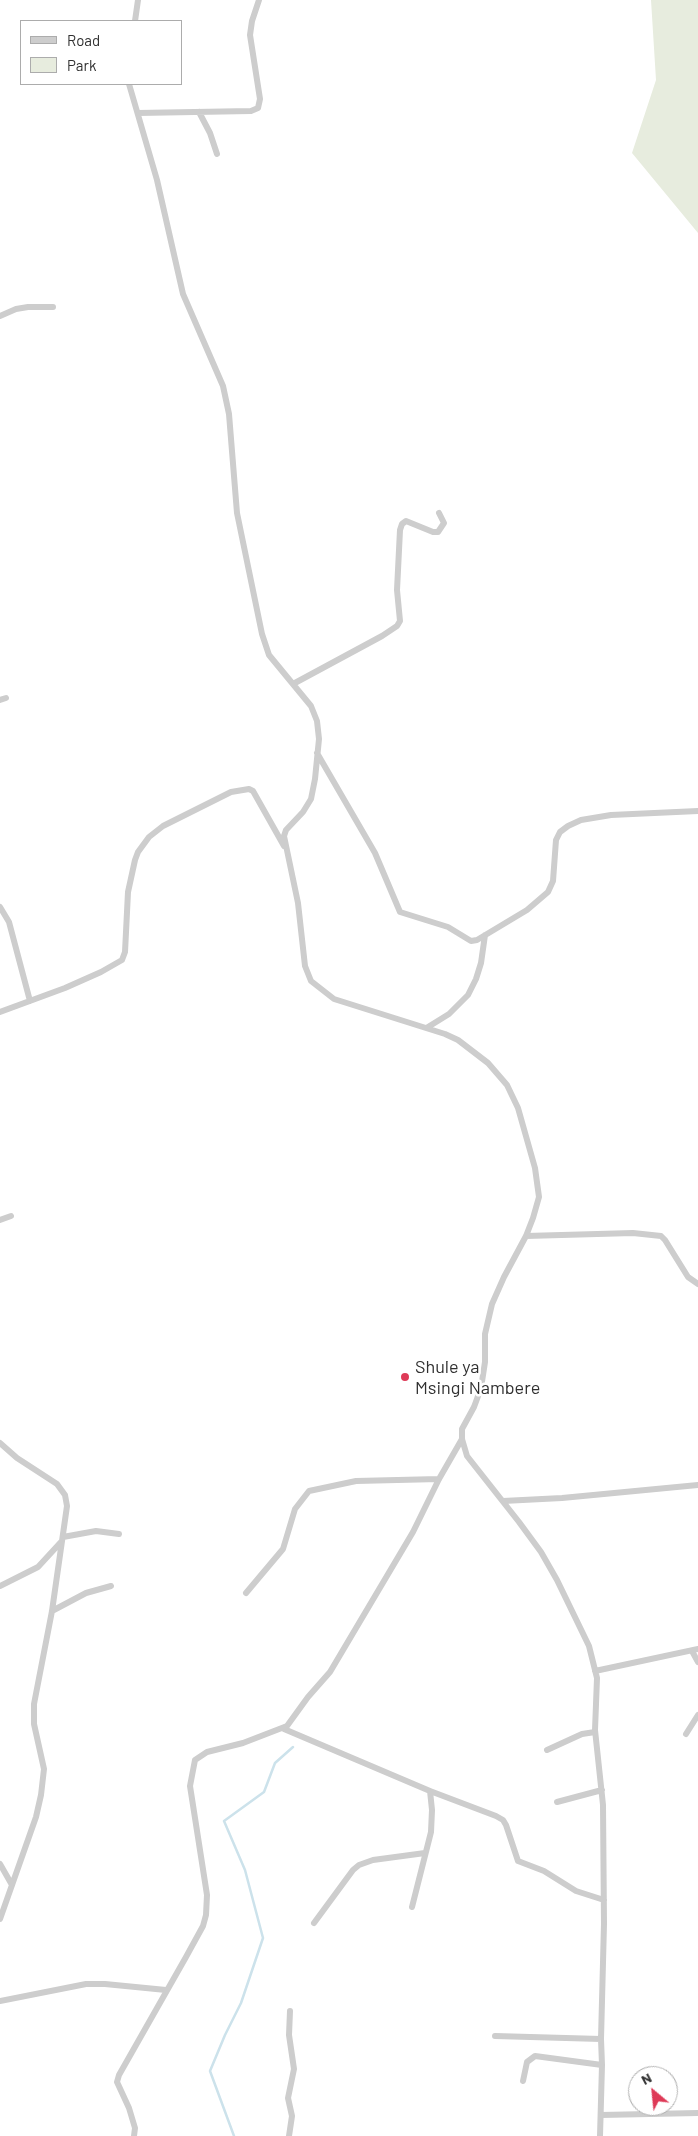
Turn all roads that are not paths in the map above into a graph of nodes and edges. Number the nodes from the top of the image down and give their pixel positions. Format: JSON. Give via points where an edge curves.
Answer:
{"nodes":[{"id":1,"x":138,"y":0,"type":"edge"},
{"id":2,"x":259,"y":0,"type":"edge"},
{"id":3,"x":135,"y":20,"type":"edge"},
{"id":4,"x":129,"y":85,"type":"edge"},
{"id":5,"x":199,"y":112,"type":"junction"},
{"id":6,"x":138,"y":113,"type":"junction"},
{"id":7,"x":217,"y":154,"type":"dead end"},
{"id":8,"x":53,"y":307,"type":"dead end"},
{"id":9,"x":0,"y":316,"type":"edge"},
{"id":10,"x":439,"y":512,"type":"dead end"},
{"id":11,"x":293,"y":684,"type":"junction"},
{"id":12,"x":317,"y":752,"type":"junction"},
{"id":13,"x":698,"y":811,"type":"edge"},
{"id":14,"x":285,"y":847,"type":"junction"},
{"id":15,"x":0,"y":907,"type":"edge"},
{"id":16,"x":485,"y":935,"type":"junction"},
{"id":17,"x":30,"y":1001,"type":"junction"},
{"id":18,"x":0,"y":1012,"type":"edge"},
{"id":19,"x":428,"y":1027,"type":"junction"},
{"id":20,"x":11,"y":1216,"type":"dead end"},
{"id":21,"x":0,"y":1220,"type":"edge"},
{"id":22,"x":526,"y":1236,"type":"junction"},
{"id":23,"x":698,"y":1284,"type":"edge"},
{"id":24,"x":462,"y":1439,"type":"junction"},
{"id":25,"x":0,"y":1443,"type":"edge"},
{"id":26,"x":439,"y":1479,"type":"junction"},
{"id":27,"x":698,"y":1485,"type":"edge"},
{"id":28,"x":503,"y":1501,"type":"junction"},
{"id":29,"x":119,"y":1534,"type":"dead end"},
{"id":30,"x":63,"y":1539,"type":"junction"},
{"id":31,"x":0,"y":1586,"type":"edge"},
{"id":32,"x":111,"y":1586,"type":"dead end"},
{"id":33,"x":246,"y":1593,"type":"dead end"},
{"id":34,"x":52,"y":1611,"type":"junction"},
{"id":35,"x":695,"y":1650,"type":"edge"},
{"id":36,"x":698,"y":1662,"type":"edge"},
{"id":37,"x":596,"y":1671,"type":"junction"},
{"id":38,"x":698,"y":1715,"type":"edge"},
{"id":39,"x":284,"y":1729,"type":"junction"},
{"id":40,"x":595,"y":1732,"type":"junction"},
{"id":41,"x":686,"y":1734,"type":"dead end"},
{"id":42,"x":547,"y":1750,"type":"dead end"},
{"id":43,"x":602,"y":1790,"type":"junction"},
{"id":44,"x":430,"y":1791,"type":"junction"},
{"id":45,"x":557,"y":1802,"type":"dead end"},
{"id":46,"x":426,"y":1853,"type":"junction"},
{"id":47,"x":0,"y":1864,"type":"edge"},
{"id":48,"x":12,"y":1885,"type":"junction"},
{"id":49,"x":604,"y":1900,"type":"junction"},
{"id":50,"x":412,"y":1907,"type":"dead end"},
{"id":51,"x":0,"y":1919,"type":"edge"},
{"id":52,"x":314,"y":1923,"type":"dead end"},
{"id":53,"x":166,"y":1990,"type":"junction"},
{"id":54,"x":0,"y":2001,"type":"edge"},
{"id":55,"x":290,"y":2012,"type":"dead end"},
{"id":56,"x":496,"y":2036,"type":"dead end"},
{"id":57,"x":601,"y":2039,"type":"junction"},
{"id":58,"x":602,"y":2065,"type":"junction"},
{"id":59,"x":523,"y":2081,"type":"dead end"},
{"id":60,"x":698,"y":2113,"type":"edge"},
{"id":61,"x":601,"y":2115,"type":"junction"},
{"id":62,"x":134,"y":2136,"type":"edge"},
{"id":63,"x":289,"y":2136,"type":"edge"},
{"id":64,"x":600,"y":2136,"type":"edge"}],
"edges":[{"from":1,"to":3,"type":"street"},
{"from":2,"to":5,"type":"street","via":[[250,35],[258,108]]},
{"from":4,"to":6,"type":"street"},
{"from":5,"to":6,"type":"street"},
{"from":5,"to":7,"type":"street"},
{"from":6,"to":11,"type":"street","via":[[183,294],[223,386],[229,414],[237,513],[262,634],[269,654]]},
{"from":8,"to":9,"type":"street","via":[[28,307]]},
{"from":10,"to":11,"type":"street","via":[[444,523],[438,532],[406,521],[402,524],[397,590],[400,621],[397,626]]},
{"from":11,"to":12,"type":"street","via":[[311,706],[317,721]]},
{"from":12,"to":14,"type":"street","via":[[311,799],[286,830]]},
{"from":12,"to":16,"type":"street","via":[[375,853],[400,912],[448,927],[471,941]]},
{"from":13,"to":16,"type":"street","via":[[611,815],[581,820],[568,826],[556,840],[551,888],[527,910]]},
{"from":14,"to":17,"type":"street","via":[[249,789],[231,792],[163,826],[149,836],[135,860],[128,892],[122,960]]},
{"from":14,"to":19,"type":"street","via":[[298,903],[305,966],[311,981],[334,999]]},
{"from":15,"to":17,"type":"street","via":[[11,929]]},
{"from":16,"to":19,"type":"street","via":[[481,962],[468,995],[449,1014]]},
{"from":17,"to":18,"type":"street"},
{"from":19,"to":22,"type":"street","via":[[458,1040],[474,1052],[500,1075],[510,1090],[522,1118],[538,1185],[539,1198]]},
{"from":20,"to":21,"type":"street"},
{"from":22,"to":23,"type":"street","via":[[633,1233],[661,1236],[688,1277]]},
{"from":22,"to":24,"type":"street","via":[[492,1304],[485,1334],[481,1388],[462,1429]]},
{"from":24,"to":26,"type":"street"},
{"from":24,"to":28,"type":"street","via":[[467,1456]]},
{"from":25,"to":30,"type":"street","via":[[62,1490],[67,1506]]},
{"from":26,"to":33,"type":"street","via":[[356,1481],[310,1491],[295,1509],[283,1549]]},
{"from":26,"to":39,"type":"street","via":[[413,1532],[330,1672]]},
{"from":27,"to":28,"type":"street"},
{"from":28,"to":37,"type":"street","via":[[557,1580],[589,1646]]},
{"from":29,"to":30,"type":"street","via":[[96,1531]]},
{"from":30,"to":31,"type":"street","via":[[38,1566]]},
{"from":30,"to":34,"type":"street"},
{"from":32,"to":34,"type":"street","via":[[86,1593]]},
{"from":34,"to":48,"type":"street","via":[[34,1704],[34,1724],[44,1769],[41,1795]]},
{"from":35,"to":36,"type":"street"},
{"from":35,"to":37,"type":"street"},
{"from":37,"to":40,"type":"street"},
{"from":38,"to":41,"type":"street"},
{"from":39,"to":44,"type":"street"},
{"from":39,"to":53,"type":"street","via":[[207,1752],[193,1765],[190,1786],[207,1895],[206,1915],[203,1926]]},
{"from":40,"to":42,"type":"street","via":[[582,1734]]},
{"from":40,"to":43,"type":"street"},
{"from":43,"to":45,"type":"street"},
{"from":43,"to":49,"type":"street"},
{"from":44,"to":46,"type":"street","via":[[432,1820]]},
{"from":44,"to":49,"type":"street","via":[[503,1820],[518,1861],[544,1871],[576,1891]]},
{"from":46,"to":50,"type":"street"},
{"from":46,"to":52,"type":"street","via":[[373,1860],[359,1866]]},
{"from":47,"to":48,"type":"street"},
{"from":48,"to":51,"type":"street"},
{"from":49,"to":57,"type":"street"},
{"from":53,"to":54,"type":"street","via":[[86,1984]]},
{"from":53,"to":62,"type":"street","via":[[117,2082],[129,2108]]},
{"from":55,"to":63,"type":"street","via":[[289,2035],[294,2069],[288,2098],[292,2116]]},
{"from":56,"to":57,"type":"street"},
{"from":57,"to":58,"type":"street"},
{"from":58,"to":59,"type":"street","via":[[535,2056],[527,2062]]},
{"from":58,"to":61,"type":"street"},
{"from":60,"to":61,"type":"street"},
{"from":61,"to":64,"type":"street"}]}
